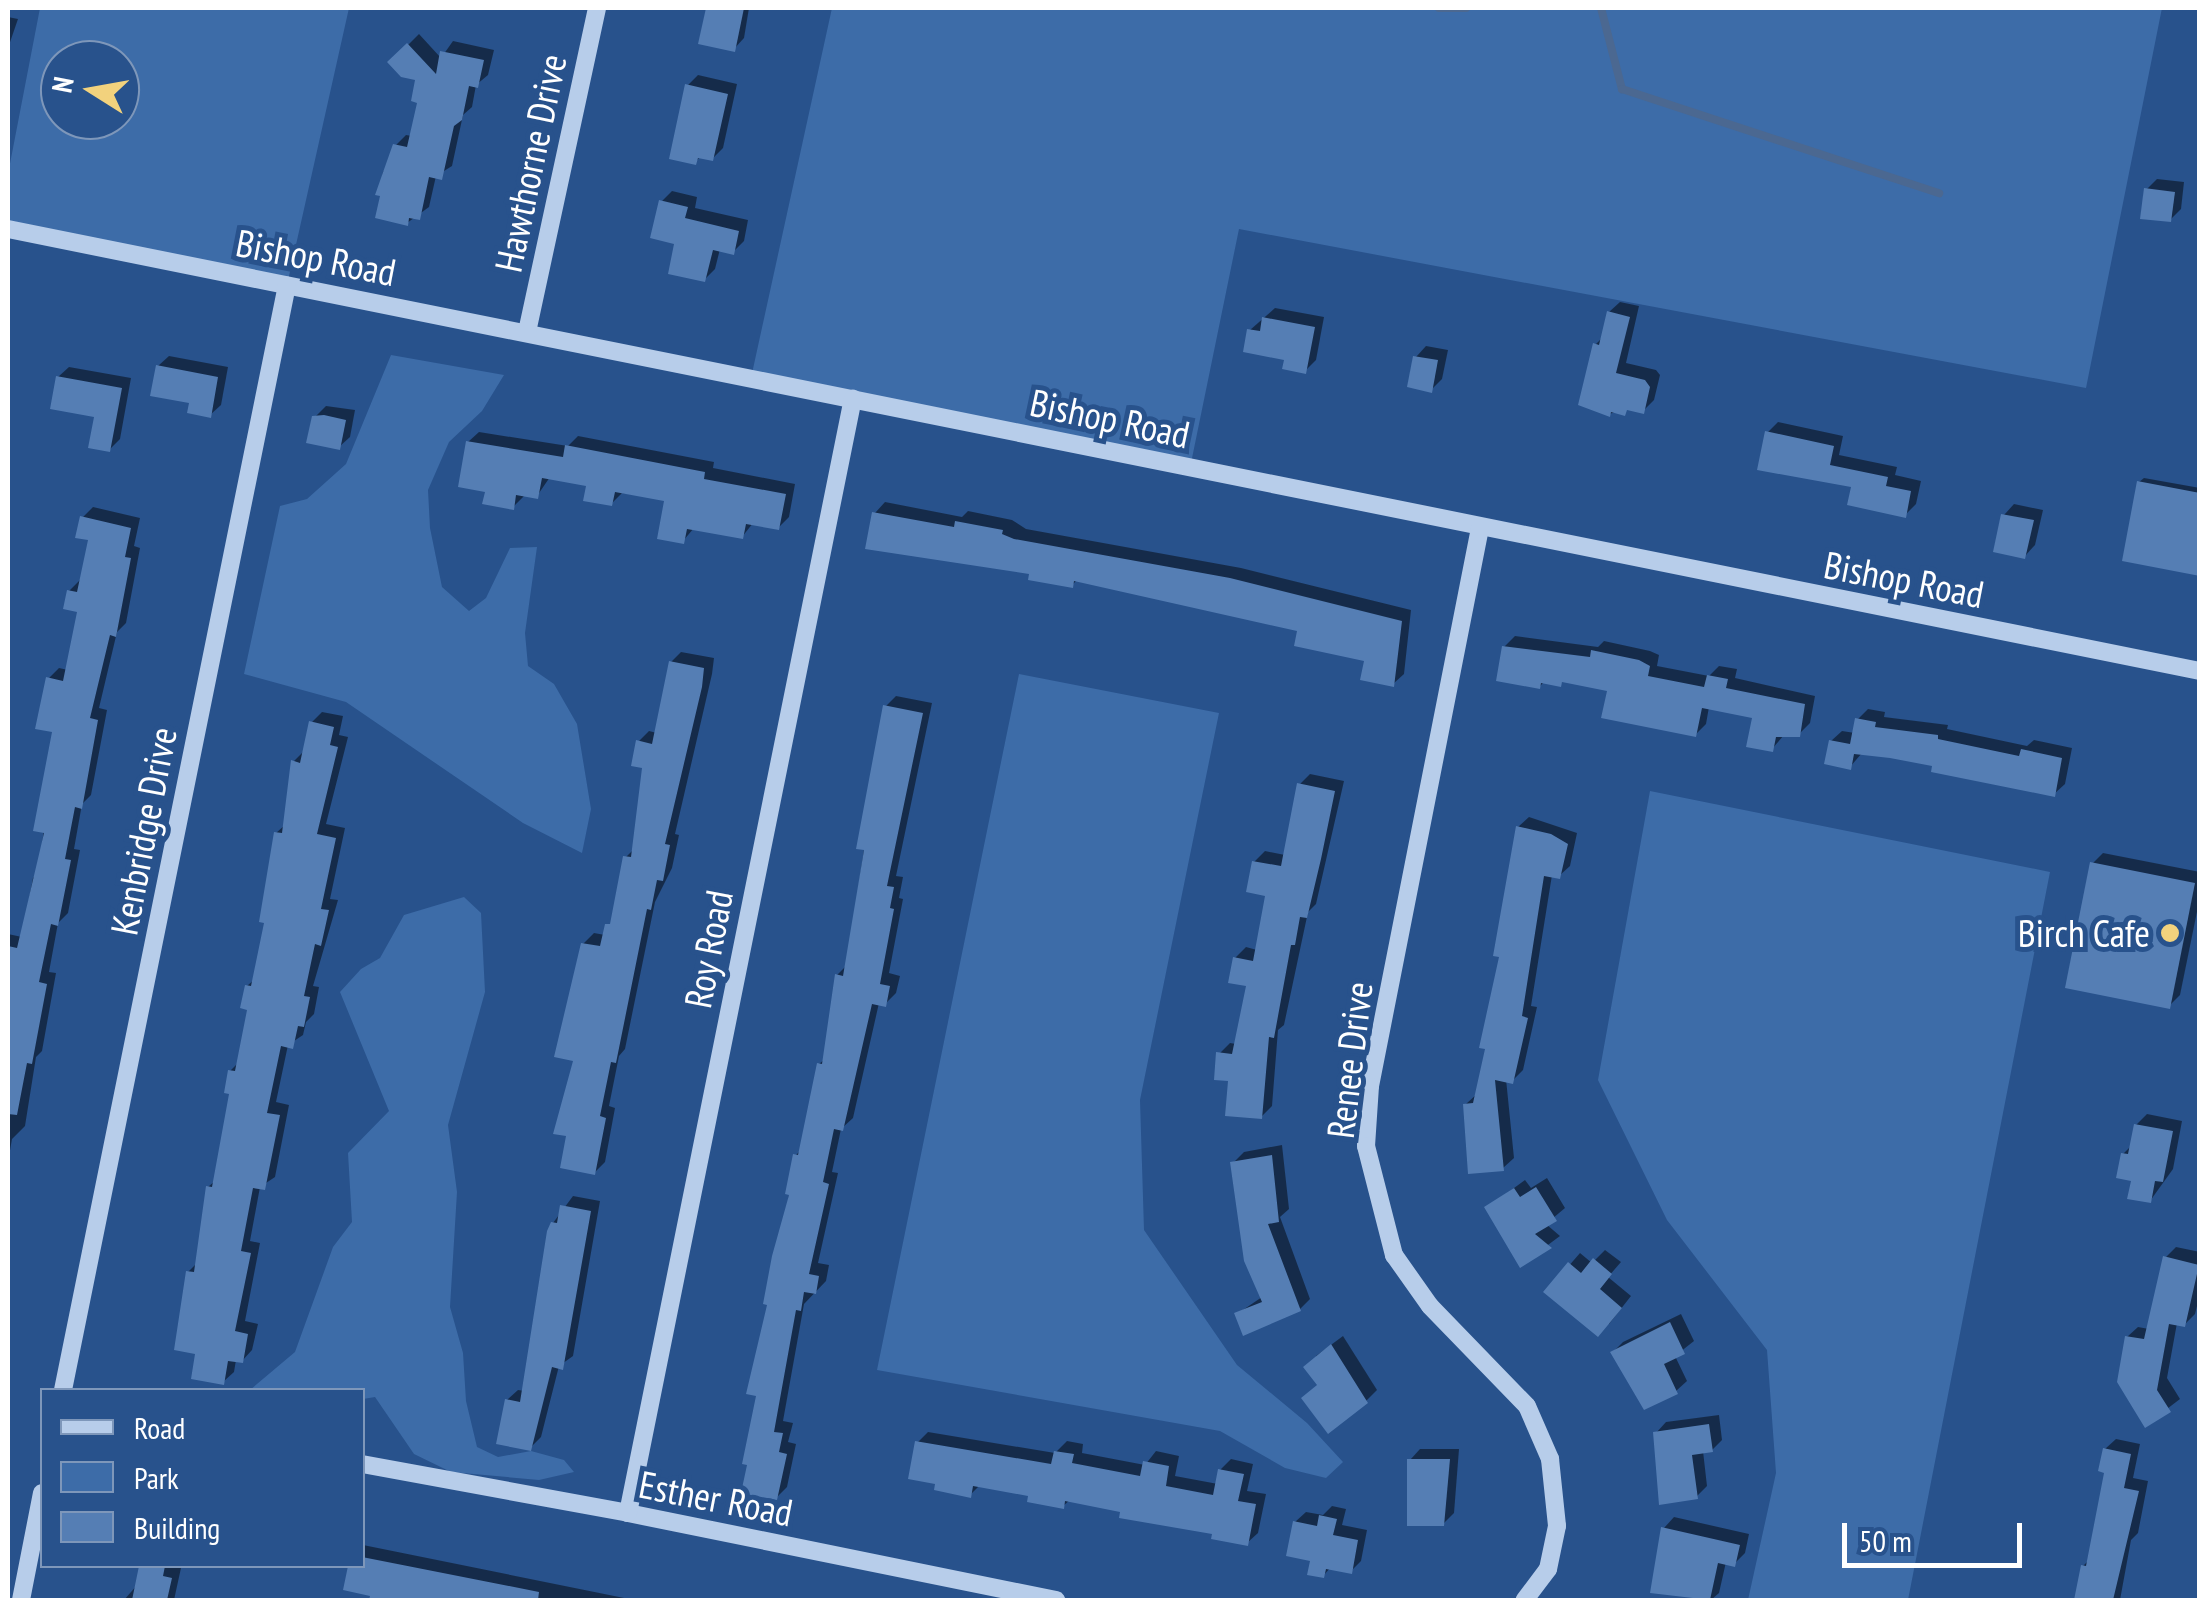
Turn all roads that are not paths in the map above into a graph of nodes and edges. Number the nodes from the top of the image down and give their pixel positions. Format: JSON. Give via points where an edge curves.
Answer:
{"nodes":[{"id":1,"x":597,"y":8,"type":"edge"},
{"id":2,"x":8,"y":229,"type":"edge"},
{"id":3,"x":287,"y":285,"type":"junction"},
{"id":4,"x":527,"y":332,"type":"junction"},
{"id":5,"x":852,"y":398,"type":"junction"},
{"id":6,"x":1480,"y":528,"type":"junction"},
{"id":7,"x":2200,"y":671,"type":"edge"},
{"id":8,"x":63,"y":1388,"type":"edge"},
{"id":9,"x":365,"y":1465,"type":"edge"},
{"id":10,"x":40,"y":1503,"type":"edge"},
{"id":11,"x":628,"y":1513,"type":"junction"},
{"id":12,"x":21,"y":1600,"type":"edge"},
{"id":13,"x":1056,"y":1600,"type":"edge"},
{"id":14,"x":1525,"y":1600,"type":"edge"}],
"edges":[{"from":1,"to":4,"type":"street","name":"Hawthorne Drive"},
{"from":2,"to":3,"type":"street","name":"Bishop Road"},
{"from":3,"to":4,"type":"street","name":"Bishop Road"},
{"from":3,"to":8,"type":"street","name":"Kenbridge Drive"},
{"from":4,"to":5,"type":"street","name":"Bishop Road"},
{"from":5,"to":6,"type":"street","name":"Bishop Road"},
{"from":5,"to":11,"type":"street","name":"Roy Road"},
{"from":6,"to":7,"type":"street","name":"Bishop Road"},
{"from":6,"to":14,"type":"street","name":"Renee Drive","via":[[1370,1086],[1366,1146],[1394,1255],[1430,1306],[1528,1406],[1550,1459],[1557,1526],[1548,1569]]},
{"from":9,"to":11,"type":"street","name":"Esther Road"},
{"from":10,"to":12,"type":"street"},
{"from":11,"to":13,"type":"street","name":"Esther Road"}]}
